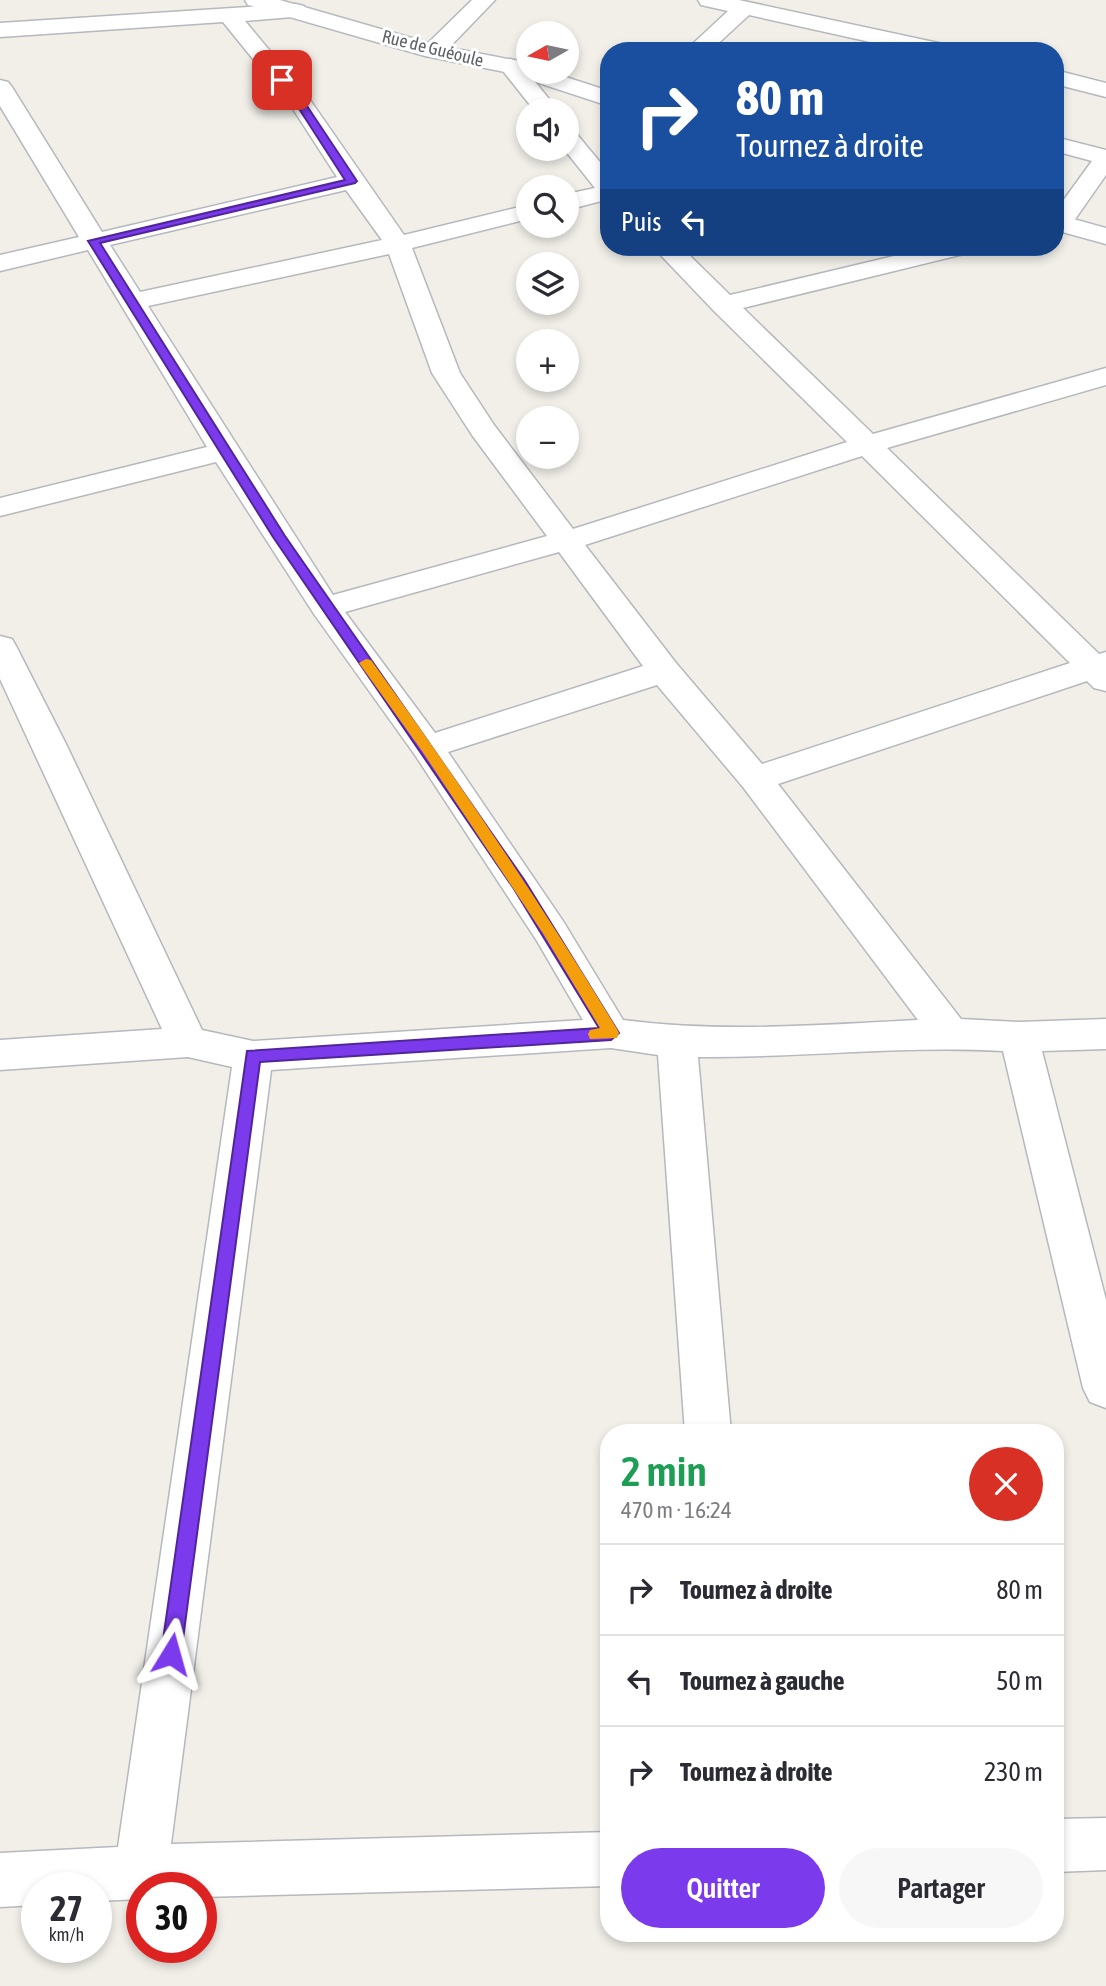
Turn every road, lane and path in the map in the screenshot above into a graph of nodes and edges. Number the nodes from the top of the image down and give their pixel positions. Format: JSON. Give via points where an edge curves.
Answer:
{"nodes":[{"id":1,"x":256,"y":0,"type":"edge"},
{"id":2,"x":484,"y":0,"type":"edge"},
{"id":3,"x":709,"y":0,"type":"edge"},
{"id":4,"x":744,"y":8,"type":"junction"},
{"id":5,"x":296,"y":11,"type":"junction"},
{"id":6,"x":229,"y":15,"type":"junction"},
{"id":7,"x":0,"y":30,"type":"edge"},
{"id":8,"x":706,"y":42,"type":"edge"},
{"id":9,"x":901,"y":42,"type":"edge"},
{"id":10,"x":433,"y":51,"type":"junction"},
{"id":11,"x":510,"y":66,"type":"junction"},
{"id":12,"x":1064,"y":80,"type":"edge"},
{"id":13,"x":1106,"y":90,"type":"edge"},
{"id":14,"x":600,"y":96,"type":"edge"},
{"id":15,"x":536,"y":98,"type":"edge"},
{"id":16,"x":5,"y":103,"type":"edge"},
{"id":17,"x":1064,"y":146,"type":"edge"},
{"id":18,"x":579,"y":152,"type":"edge"},
{"id":19,"x":1106,"y":158,"type":"edge"},
{"id":20,"x":600,"y":179,"type":"edge"},
{"id":21,"x":352,"y":181,"type":"junction"},
{"id":22,"x":600,"y":193,"type":"edge"},
{"id":23,"x":579,"y":199,"type":"edge"},
{"id":24,"x":1064,"y":214,"type":"edge"},
{"id":25,"x":516,"y":215,"type":"edge"},
{"id":26,"x":1064,"y":225,"type":"edge"},
{"id":27,"x":1106,"y":236,"type":"edge"},
{"id":28,"x":93,"y":241,"type":"junction"},
{"id":29,"x":398,"y":244,"type":"junction"},
{"id":30,"x":675,"y":256,"type":"edge"},
{"id":31,"x":926,"y":256,"type":"edge"},
{"id":32,"x":0,"y":263,"type":"edge"},
{"id":33,"x":131,"y":302,"type":"junction"},
{"id":34,"x":723,"y":305,"type":"junction"},
{"id":35,"x":1103,"y":380,"type":"edge"},
{"id":36,"x":867,"y":446,"type":"junction"},
{"id":37,"x":224,"y":452,"type":"junction"},
{"id":38,"x":0,"y":507,"type":"edge"},
{"id":39,"x":565,"y":541,"type":"junction"},
{"id":40,"x":325,"y":607,"type":"junction"},
{"id":41,"x":0,"y":646,"type":"edge"},
{"id":42,"x":1102,"y":670,"type":"edge"},
{"id":43,"x":664,"y":671,"type":"junction"},
{"id":44,"x":427,"y":747,"type":"junction"},
{"id":45,"x":755,"y":779,"type":"junction"},
{"id":46,"x":611,"y":1033,"type":"junction"},
{"id":47,"x":950,"y":1033,"type":"junction"},
{"id":48,"x":1106,"y":1034,"type":"edge"},
{"id":49,"x":1018,"y":1037,"type":"junction"},
{"id":50,"x":188,"y":1042,"type":"junction"},
{"id":51,"x":677,"y":1042,"type":"junction"},
{"id":52,"x":0,"y":1055,"type":"edge"},
{"id":53,"x":253,"y":1056,"type":"junction"},
{"id":54,"x":1106,"y":1388,"type":"edge"},
{"id":55,"x":707,"y":1424,"type":"edge"},
{"id":56,"x":1106,"y":1844,"type":"edge"},
{"id":57,"x":1064,"y":1846,"type":"edge"},
{"id":58,"x":600,"y":1859,"type":"edge"},
{"id":59,"x":141,"y":1872,"type":"joint"},
{"id":60,"x":126,"y":1873,"type":"edge"},
{"id":61,"x":0,"y":1880,"type":"edge"}],
"edges":[{"from":1,"to":5,"type":"street","name":"Rue de Guéoule"},
{"from":2,"to":10,"type":"street"},
{"from":3,"to":4,"type":"street"},
{"from":4,"to":8,"type":"street"},
{"from":4,"to":9,"type":"street"},
{"from":5,"to":6,"type":"street"},
{"from":5,"to":10,"type":"street","name":"Rue de Guéoule"},
{"from":6,"to":7,"type":"street"},
{"from":6,"to":21,"type":"street","via":[[300,102]]},
{"from":10,"to":11,"type":"street","name":"Rue de Guéoule"},
{"from":11,"to":14,"type":"street","name":"Rue de Guéoule"},
{"from":11,"to":15,"type":"street"},
{"from":12,"to":13,"type":"street"},
{"from":16,"to":28,"type":"street"},
{"from":17,"to":19,"type":"street"},
{"from":18,"to":20,"type":"street"},
{"from":19,"to":24,"type":"street"},
{"from":21,"to":28,"type":"street"},
{"from":21,"to":29,"type":"street"},
{"from":22,"to":23,"type":"street"},
{"from":25,"to":29,"type":"street"},
{"from":26,"to":27,"type":"street"},
{"from":28,"to":32,"type":"street"},
{"from":28,"to":33,"type":"street"},
{"from":29,"to":33,"type":"street"},
{"from":29,"to":39,"type":"street","via":[[446,373]]},
{"from":30,"to":34,"type":"street"},
{"from":31,"to":34,"type":"street"},
{"from":33,"to":37,"type":"street"},
{"from":34,"to":36,"type":"street"},
{"from":35,"to":36,"type":"street"},
{"from":36,"to":39,"type":"street"},
{"from":36,"to":42,"type":"street"},
{"from":37,"to":38,"type":"street"},
{"from":37,"to":40,"type":"street"},
{"from":39,"to":40,"type":"street"},
{"from":39,"to":43,"type":"street"},
{"from":40,"to":44,"type":"street"},
{"from":41,"to":50,"type":"street"},
{"from":42,"to":45,"type":"street"},
{"from":43,"to":44,"type":"street"},
{"from":43,"to":45,"type":"street"},
{"from":44,"to":46,"type":"street","via":[[550,931]]},
{"from":45,"to":47,"type":"street"},
{"from":46,"to":51,"type":"street"},
{"from":46,"to":53,"type":"street"},
{"from":47,"to":49,"type":"street"},
{"from":47,"to":51,"type":"street","via":[[770,1044]]},
{"from":48,"to":49,"type":"street"},
{"from":49,"to":54,"type":"street"},
{"from":50,"to":52,"type":"street"},
{"from":50,"to":53,"type":"street"},
{"from":51,"to":55,"type":"street"},
{"from":53,"to":59,"type":"street"},
{"from":56,"to":57,"type":"street"},
{"from":58,"to":59,"type":"street"},
{"from":60,"to":61,"type":"street"}]}
